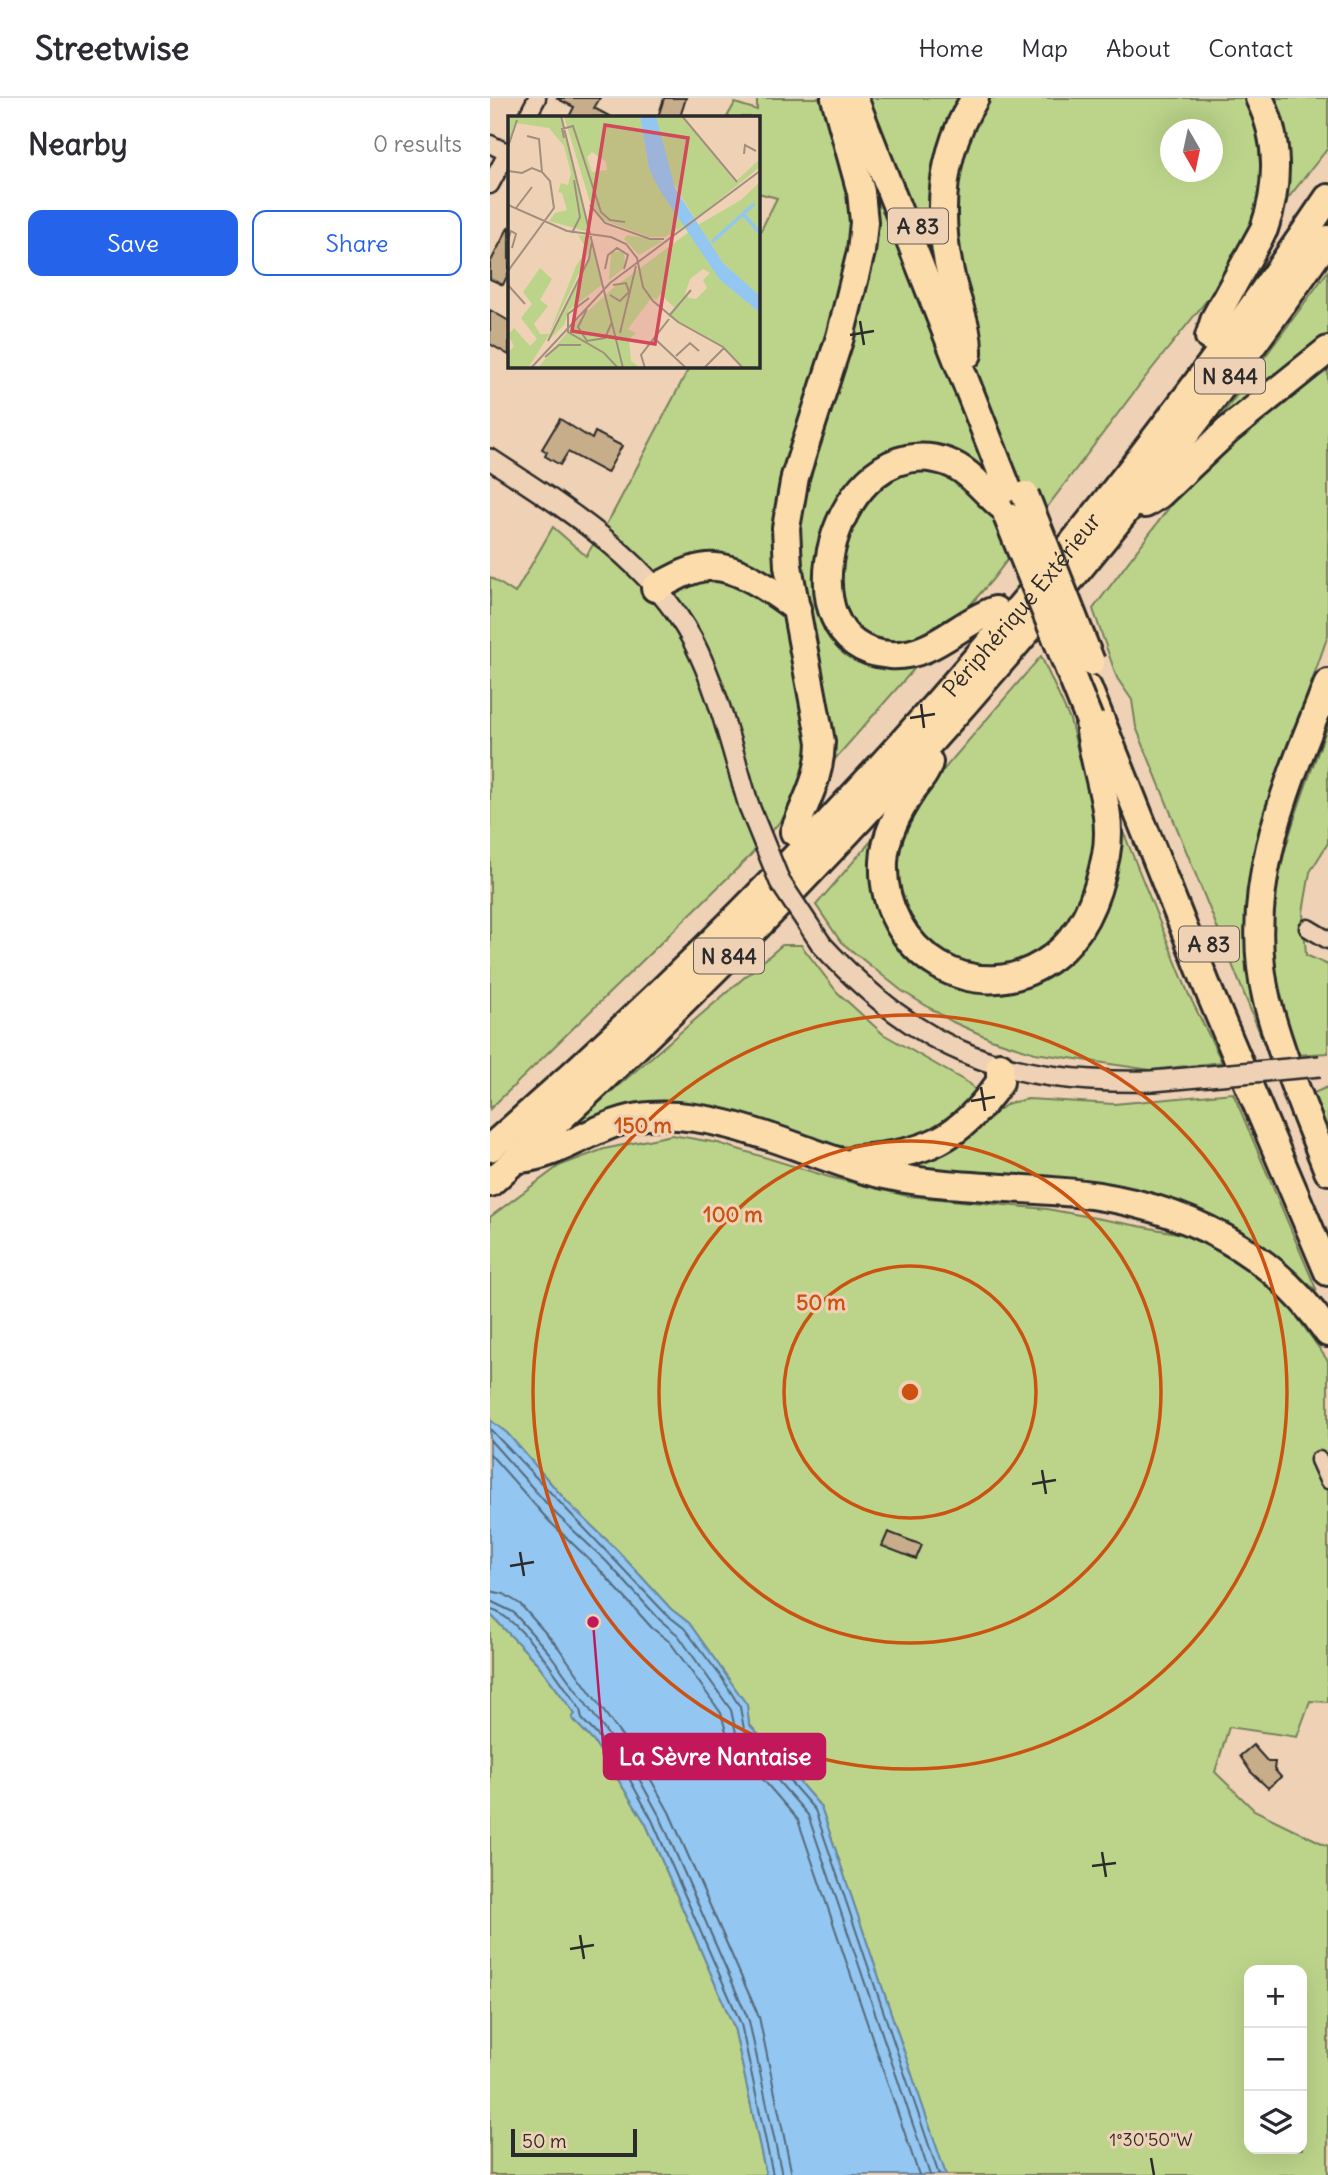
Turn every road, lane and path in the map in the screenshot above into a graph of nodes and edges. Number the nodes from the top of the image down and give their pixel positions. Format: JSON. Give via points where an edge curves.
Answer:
{"nodes":[{"id":1,"x":537,"y":98,"type":"edge"},
{"id":2,"x":835,"y":98,"type":"edge"},
{"id":3,"x":855,"y":98,"type":"edge"},
{"id":4,"x":869,"y":98,"type":"edge"},
{"id":5,"x":975,"y":98,"type":"edge"},
{"id":6,"x":1259,"y":98,"type":"edge"},
{"id":7,"x":528,"y":116,"type":"edge"},
{"id":8,"x":490,"y":144,"type":"edge"},
{"id":9,"x":508,"y":151,"type":"edge"},
{"id":10,"x":490,"y":185,"type":"edge"},
{"id":11,"x":1328,"y":188,"type":"edge"},
{"id":12,"x":1328,"y":198,"type":"edge"},
{"id":13,"x":1328,"y":239,"type":"edge"},
{"id":14,"x":1209,"y":337,"type":"junction"},
{"id":15,"x":1328,"y":350,"type":"edge"},
{"id":16,"x":968,"y":354,"type":"junction"},
{"id":17,"x":490,"y":458,"type":"edge"},
{"id":18,"x":1013,"y":507,"type":"junction"},
{"id":19,"x":1128,"y":510,"type":"junction"},
{"id":20,"x":655,"y":588,"type":"junction"},
{"id":21,"x":797,"y":609,"type":"junction"},
{"id":22,"x":995,"y":610,"type":"junction"},
{"id":23,"x":1087,"y":667,"type":"junction"},
{"id":24,"x":1328,"y":683,"type":"edge"},
{"id":25,"x":1090,"y":719,"type":"junction"},
{"id":26,"x":932,"y":743,"type":"junction"},
{"id":27,"x":794,"y":832,"type":"junction"},
{"id":28,"x":1308,"y":928,"type":"dead end"},
{"id":29,"x":1328,"y":940,"type":"edge"},
{"id":30,"x":703,"y":950,"type":"junction"},
{"id":31,"x":1211,"y":996,"type":"junction"},
{"id":32,"x":1324,"y":1065,"type":"edge"},
{"id":33,"x":1000,"y":1066,"type":"junction"},
{"id":34,"x":490,"y":1148,"type":"edge"},
{"id":35,"x":516,"y":1160,"type":"junction"},
{"id":36,"x":838,"y":1160,"type":"junction"},
{"id":37,"x":1328,"y":1171,"type":"edge"},
{"id":38,"x":490,"y":1183,"type":"edge"},
{"id":39,"x":1328,"y":1226,"type":"edge"},
{"id":40,"x":1328,"y":1272,"type":"edge"},
{"id":41,"x":1328,"y":1333,"type":"edge"},
{"id":42,"x":1319,"y":1460,"type":"dead end"},
{"id":43,"x":1328,"y":1480,"type":"edge"}],
"edges":[{"from":1,"to":7,"type":"street"},
{"from":2,"to":21,"type":"highway","via":[[861,192],[863,232],[852,292],[788,503],[785,547]]},
{"from":3,"to":18,"type":"highway","number":"A 83"},
{"from":4,"to":16,"type":"highway","number":"A 83"},
{"from":5,"to":16,"type":"highway","via":[[950,151],[941,211],[952,281],[969,334]]},
{"from":6,"to":14,"type":"highway","via":[[1274,145],[1271,206],[1265,229],[1214,318]]},
{"from":8,"to":9,"type":"street"},
{"from":9,"to":10,"type":"street"},
{"from":11,"to":14,"type":"highway","via":[[1318,188]]},
{"from":12,"to":30,"type":"highway","name":"Périphérique Extérieur","number":"N 844","via":[[1223,348],[1023,603],[879,766]]},
{"from":13,"to":19,"type":"highway","number":"N 844"},
{"from":14,"to":22,"type":"highway"},
{"from":15,"to":19,"type":"highway","via":[[1227,431],[1159,495]]},
{"from":16,"to":18,"type":"highway","number":"A 83"},
{"from":17,"to":20,"type":"street","via":[[574,516]]},
{"from":18,"to":22,"type":"highway","via":[[957,467],[932,459],[899,462],[872,477],[848,507],[828,566],[834,616],[846,634],[874,652],[917,652]]},
{"from":18,"to":23,"type":"highway","number":"A 83","bridge":true},
{"from":18,"to":25,"type":"highway","bridge":true},
{"from":19,"to":26,"type":"highway","number":"N 844"},
{"from":20,"to":21,"type":"highway","via":[[690,571],[721,568]]},
{"from":20,"to":33,"type":"street","bridge":true,"via":[[678,616],[704,665],[749,806],[780,881],[822,945],[884,1006],[930,1038]]},
{"from":21,"to":27,"type":"highway","via":[[821,742],[814,787]]},
{"from":22,"to":27,"type":"highway"},
{"from":23,"to":31,"type":"highway","number":"A 83"},
{"from":23,"to":39,"type":"highway","number":"A 83"},
{"from":24,"to":37,"type":"highway","via":[[1274,825],[1262,880],[1258,940],[1273,1022]]},
{"from":25,"to":26,"type":"highway","via":[[1090,739],[1107,814],[1107,852],[1101,877],[1087,915],[1066,945],[1045,963],[1010,976],[969,976],[935,964],[910,943],[890,910],[884,877],[888,835],[928,767]]},
{"from":25,"to":31,"type":"highway","via":[[1172,916]]},
{"from":26,"to":35,"type":"highway","number":"N 844","via":[[715,970]]},
{"from":27,"to":30,"type":"highway","via":[[722,908]]},
{"from":28,"to":29,"type":"street"},
{"from":30,"to":34,"type":"highway","name":"Périphérique Extérieur","number":"N 844"},
{"from":31,"to":40,"type":"highway","number":"A 83"},
{"from":32,"to":33,"type":"street","bridge":true,"via":[[1092,1082]]},
{"from":33,"to":36,"type":"highway","via":[[1000,1082],[983,1105],[963,1126],[941,1139],[900,1156]]},
{"from":35,"to":36,"type":"highway","via":[[542,1157],[616,1122],[646,1116],[679,1116],[730,1125]]},
{"from":35,"to":38,"type":"highway","number":"N 844"},
{"from":36,"to":41,"type":"highway","via":[[908,1178],[1055,1191],[1170,1212],[1216,1231],[1267,1265],[1307,1302]]},
{"from":42,"to":43,"type":"street"}]}
